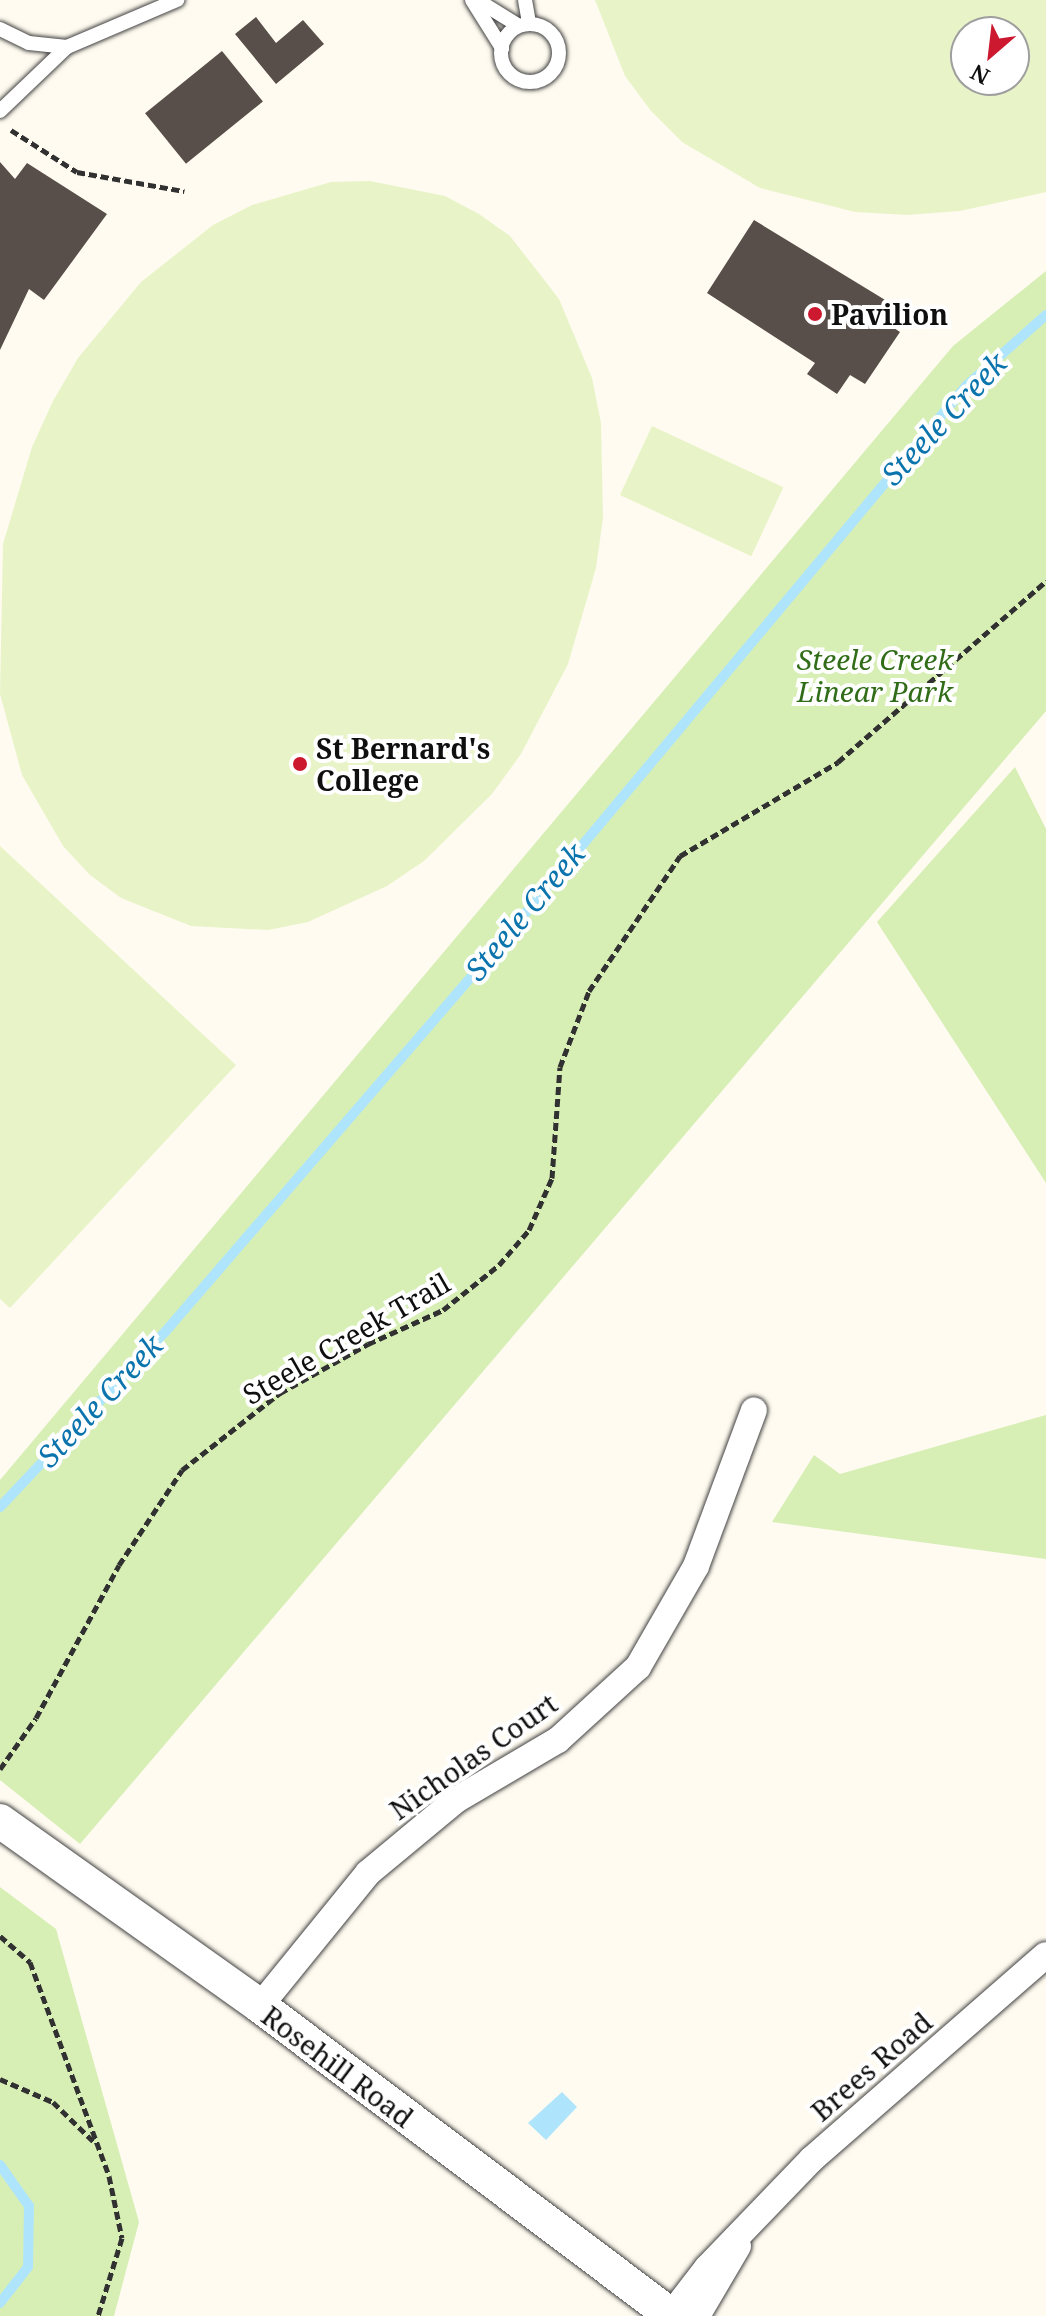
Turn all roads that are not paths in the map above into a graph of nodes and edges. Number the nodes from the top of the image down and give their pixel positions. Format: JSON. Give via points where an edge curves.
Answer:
{"nodes":[{"id":1,"x":177,"y":0,"type":"edge"},
{"id":2,"x":475,"y":0,"type":"edge"},
{"id":3,"x":525,"y":0,"type":"edge"},
{"id":4,"x":522,"y":23,"type":"junction"},
{"id":5,"x":0,"y":29,"type":"edge"},
{"id":6,"x":67,"y":47,"type":"junction"},
{"id":7,"x":503,"y":48,"type":"junction"},
{"id":8,"x":0,"y":111,"type":"edge"},
{"id":9,"x":754,"y":1410,"type":"dead end"},
{"id":10,"x":0,"y":1821,"type":"edge"},
{"id":11,"x":1046,"y":1955,"type":"edge"},
{"id":12,"x":260,"y":2006,"type":"junction"},
{"id":13,"x":744,"y":2231,"type":"junction"},
{"id":14,"x":671,"y":2316,"type":"edge"},
{"id":15,"x":697,"y":2316,"type":"edge"}],
"edges":[{"from":1,"to":6,"type":"lane"},
{"from":2,"to":4,"type":"lane"},
{"from":2,"to":7,"type":"lane"},
{"from":3,"to":4,"type":"lane"},
{"from":4,"to":7,"type":"lane","via":[[502,41]]},
{"from":4,"to":7,"type":"lane","via":[[552,37],[557,51],[551,77],[532,85],[519,80]]},
{"from":5,"to":6,"type":"lane","via":[[29,43]]},
{"from":6,"to":8,"type":"lane"},
{"from":9,"to":12,"type":"street","name":"Nicholas Court","via":[[696,1566],[638,1667],[558,1740],[456,1800],[368,1873]]},
{"from":10,"to":12,"type":"street","name":"Rosehill Road"},
{"from":11,"to":13,"type":"street","name":"Brees Road","via":[[812,2159]]},
{"from":12,"to":14,"type":"street","name":"Rosehill Road"},
{"from":13,"to":14,"type":"street","name":"Brees Road"},
{"from":13,"to":15,"type":"street","name":"Brees Road"}]}
